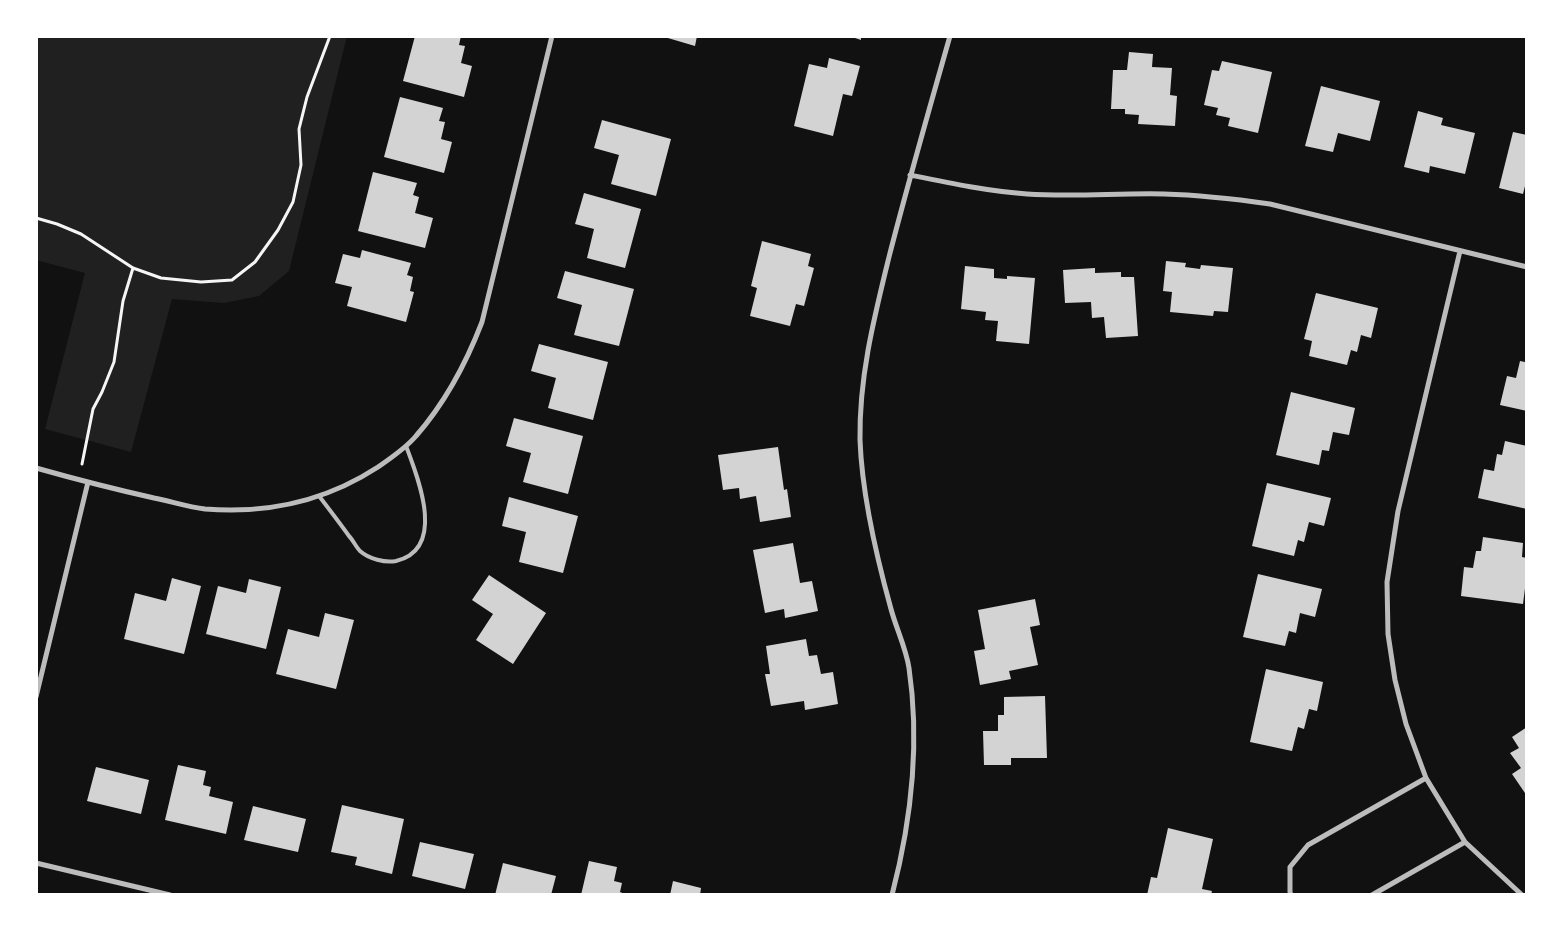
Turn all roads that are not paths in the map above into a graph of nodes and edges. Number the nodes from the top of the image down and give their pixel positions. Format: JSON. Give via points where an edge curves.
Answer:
{"nodes":[{"id":1,"x":552,"y":36,"type":"edge"},
{"id":2,"x":950,"y":36,"type":"edge"},
{"id":3,"x":910,"y":175,"type":"junction"},
{"id":4,"x":1460,"y":251,"type":"junction"},
{"id":5,"x":1527,"y":267,"type":"edge"},
{"id":6,"x":406,"y":446,"type":"junction"},
{"id":7,"x":36,"y":468,"type":"edge"},
{"id":8,"x":88,"y":482,"type":"junction"},
{"id":9,"x":319,"y":496,"type":"junction"},
{"id":10,"x":36,"y":698,"type":"edge"},
{"id":11,"x":1426,"y":778,"type":"junction"},
{"id":12,"x":1465,"y":842,"type":"junction"},
{"id":13,"x":36,"y":863,"type":"edge"},
{"id":14,"x":170,"y":895,"type":"edge"},
{"id":15,"x":892,"y":895,"type":"edge"},
{"id":16,"x":1291,"y":895,"type":"edge"},
{"id":17,"x":1372,"y":895,"type":"edge"},
{"id":18,"x":1522,"y":895,"type":"edge"}],
"edges":[{"from":1,"to":6,"type":"street","via":[[482,322],[452,385]]},
{"from":2,"to":3,"type":"street"},
{"from":3,"to":4,"type":"street","via":[[966,187],[1026,194],[1164,194],[1270,204]]},
{"from":3,"to":15,"type":"street","via":[[872,326],[864,369],[860,441],[865,494],[891,609],[909,666],[914,727],[910,804]]},
{"from":4,"to":5,"type":"street"},
{"from":4,"to":11,"type":"street","via":[[1398,511],[1387,582],[1388,634],[1395,680],[1406,724]]},
{"from":6,"to":9,"type":"street","via":[[360,478]]},
{"from":6,"to":9,"type":"lane","via":[[418,478],[426,523],[422,540],[409,556],[388,563],[361,552]]},
{"from":7,"to":8,"type":"street"},
{"from":8,"to":9,"type":"street","via":[[204,509],[256,510],[295,504]]},
{"from":8,"to":10,"type":"street"},
{"from":11,"to":12,"type":"street"},
{"from":11,"to":16,"type":"street","via":[[1308,846],[1290,867]]},
{"from":12,"to":17,"type":"street"},
{"from":12,"to":18,"type":"street"},
{"from":13,"to":14,"type":"street"}]}
